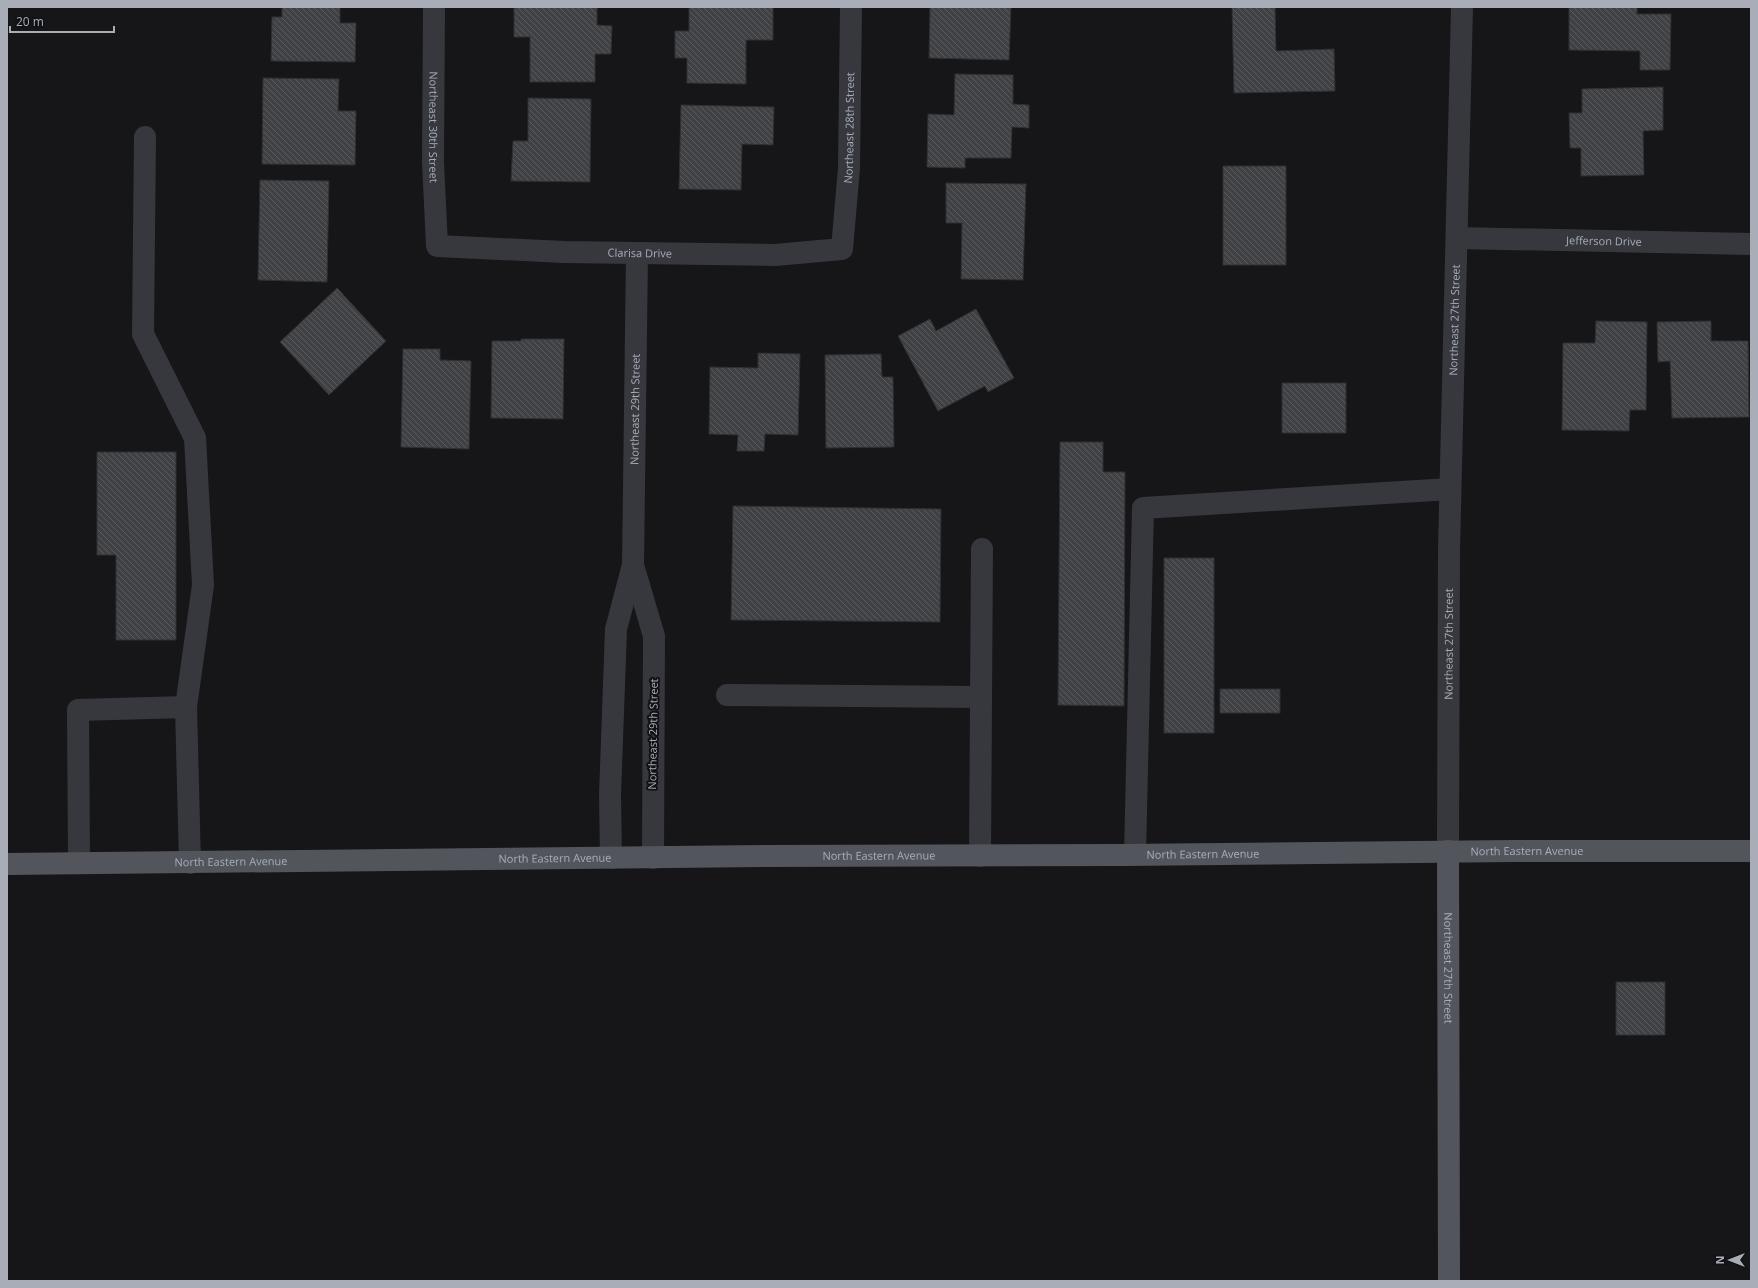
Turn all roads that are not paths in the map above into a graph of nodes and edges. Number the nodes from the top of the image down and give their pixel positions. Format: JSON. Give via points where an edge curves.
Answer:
{"nodes":[{"id":1,"x":434,"y":7,"type":"edge"},
{"id":2,"x":851,"y":7,"type":"edge"},
{"id":3,"x":1462,"y":7,"type":"edge"},
{"id":4,"x":145,"y":137,"type":"dead end"},
{"id":5,"x":1457,"y":238,"type":"junction"},
{"id":6,"x":1751,"y":244,"type":"edge"},
{"id":7,"x":437,"y":246,"type":"joint"},
{"id":8,"x":842,"y":249,"type":"joint"},
{"id":9,"x":637,"y":254,"type":"junction"},
{"id":10,"x":1450,"y":489,"type":"junction"},
{"id":11,"x":982,"y":549,"type":"dead end"},
{"id":12,"x":633,"y":565,"type":"junction"},
{"id":13,"x":727,"y":695,"type":"dead end"},
{"id":14,"x":981,"y":697,"type":"junction"},
{"id":15,"x":186,"y":707,"type":"junction"},
{"id":16,"x":1448,"y":851,"type":"junction"},
{"id":17,"x":1751,"y":851,"type":"edge"},
{"id":18,"x":1135,"y":855,"type":"junction"},
{"id":19,"x":980,"y":856,"type":"junction"},
{"id":20,"x":611,"y":858,"type":"junction"},
{"id":21,"x":653,"y":858,"type":"junction"},
{"id":22,"x":190,"y":862,"type":"junction"},
{"id":23,"x":7,"y":864,"type":"edge"},
{"id":24,"x":79,"y":864,"type":"junction"},
{"id":25,"x":1449,"y":1281,"type":"edge"}],
"edges":[{"from":1,"to":7,"type":"street","name":"Northeast 30th Street","via":[[433,162]]},
{"from":2,"to":8,"type":"street","name":"Northeast 28th Street","via":[[849,168]]},
{"from":3,"to":5,"type":"street","name":"Northeast 27th Street"},
{"from":4,"to":15,"type":"street","via":[[142,334],[195,438],[203,585]]},
{"from":5,"to":6,"type":"street","name":"Jefferson Drive"},
{"from":5,"to":10,"type":"street","name":"Northeast 27th Street"},
{"from":7,"to":9,"type":"street","name":"Clarisa Drive"},
{"from":8,"to":9,"type":"street","name":"Clarisa Drive","via":[[775,255]]},
{"from":9,"to":12,"type":"street","name":"Northeast 29th Street"},
{"from":10,"to":16,"type":"street","name":"Northeast 27th Street"},
{"from":10,"to":18,"type":"street","via":[[1144,508]]},
{"from":11,"to":14,"type":"street"},
{"from":12,"to":20,"type":"street","name":"Northeast 29th Street","via":[[616,629],[610,795]]},
{"from":12,"to":21,"type":"street","name":"Northeast 29th Street","via":[[654,636]]},
{"from":13,"to":14,"type":"street"},
{"from":14,"to":19,"type":"street"},
{"from":15,"to":22,"type":"street"},
{"from":15,"to":24,"type":"street","via":[[78,710]]},
{"from":16,"to":17,"type":"main road","name":"North Eastern Avenue"},
{"from":16,"to":18,"type":"main road","name":"North Eastern Avenue"},
{"from":16,"to":25,"type":"main road","name":"Northeast 27th Street"},
{"from":18,"to":19,"type":"main road","name":"North Eastern Avenue"},
{"from":19,"to":21,"type":"main road","name":"North Eastern Avenue"},
{"from":20,"to":21,"type":"main road","name":"North Eastern Avenue"},
{"from":20,"to":22,"type":"main road","name":"North Eastern Avenue"},
{"from":22,"to":24,"type":"main road","name":"North Eastern Avenue"},
{"from":23,"to":24,"type":"main road","name":"North Eastern Avenue"}]}
